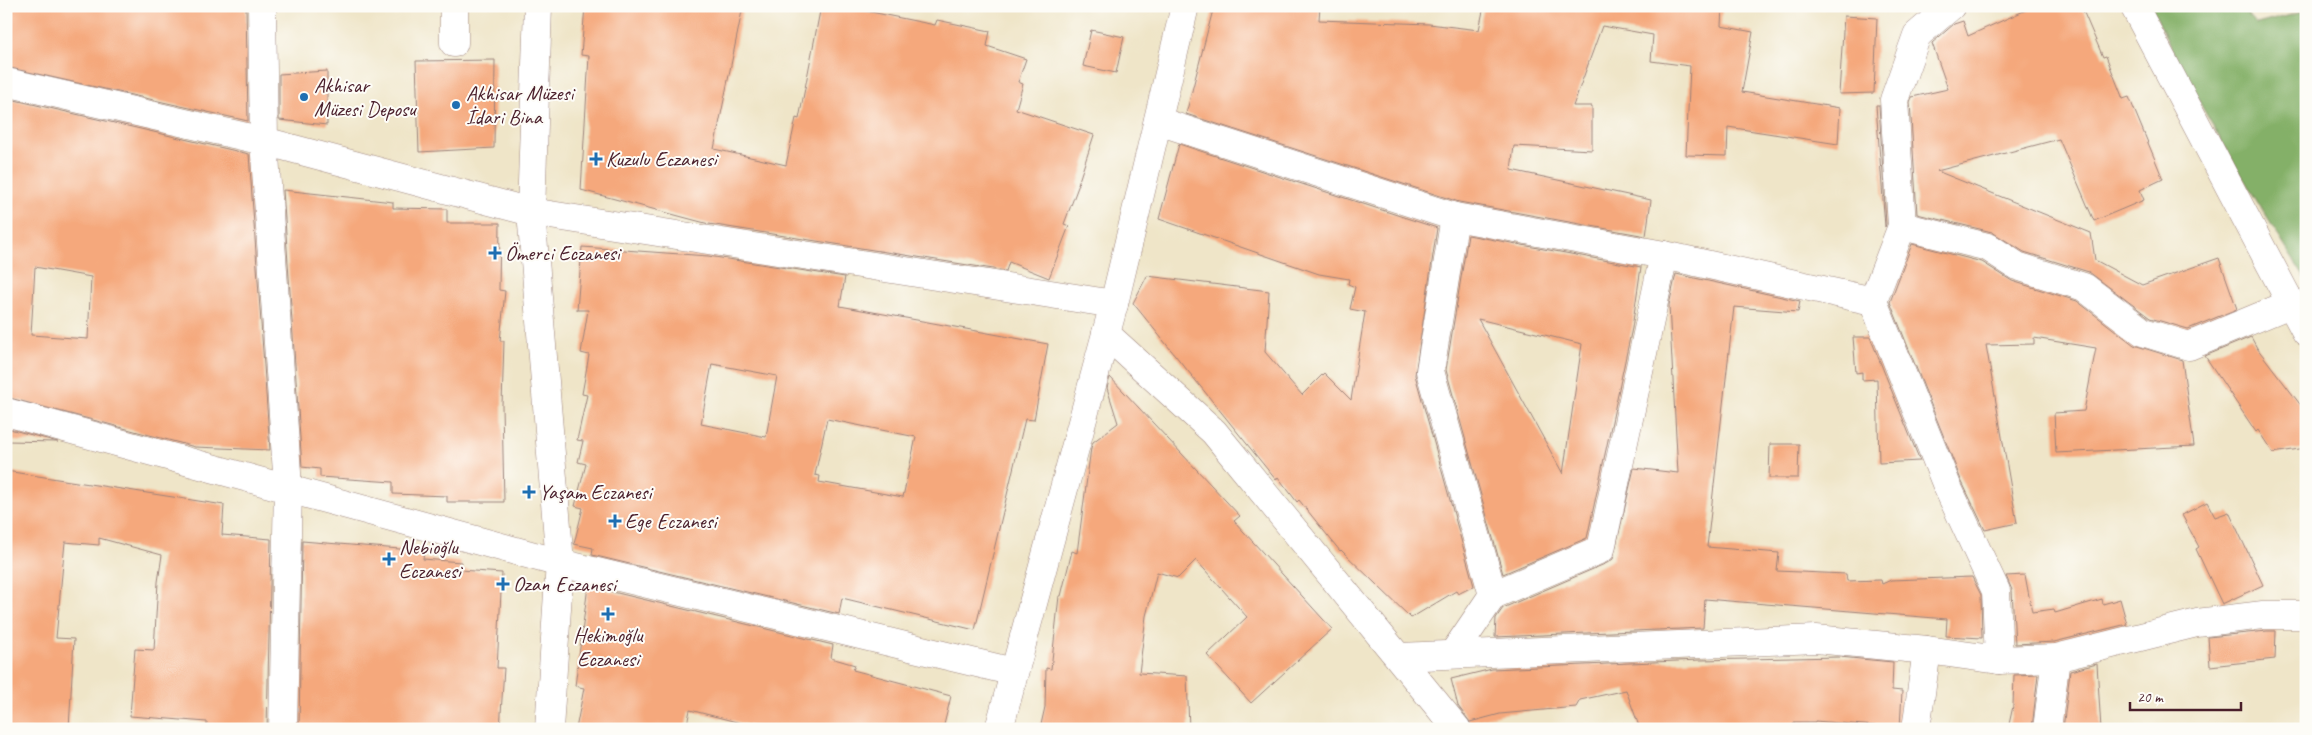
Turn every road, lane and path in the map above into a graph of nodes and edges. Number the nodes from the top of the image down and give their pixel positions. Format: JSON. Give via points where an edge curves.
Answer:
{"nodes":[{"id":1,"x":262,"y":6,"type":"edge"},
{"id":2,"x":454,"y":6,"type":"edge"},
{"id":3,"x":538,"y":6,"type":"edge"},
{"id":4,"x":1185,"y":6,"type":"edge"},
{"id":5,"x":1951,"y":6,"type":"edge"},
{"id":6,"x":2134,"y":6,"type":"edge"},
{"id":7,"x":454,"y":43,"type":"dead end"},
{"id":8,"x":6,"y":82,"type":"edge"},
{"id":9,"x":1158,"y":121,"type":"junction"},
{"id":10,"x":264,"y":141,"type":"junction"},
{"id":11,"x":531,"y":212,"type":"junction"},
{"id":12,"x":1455,"y":217,"type":"junction"},
{"id":13,"x":1902,"y":226,"type":"junction"},
{"id":14,"x":1664,"y":255,"type":"junction"},
{"id":15,"x":1873,"y":301,"type":"junction"},
{"id":16,"x":1114,"y":304,"type":"junction"},
{"id":17,"x":2290,"y":304,"type":"junction"},
{"id":18,"x":2306,"y":332,"type":"edge"},
{"id":19,"x":1106,"y":334,"type":"junction"},
{"id":20,"x":6,"y":412,"type":"edge"},
{"id":21,"x":288,"y":487,"type":"junction"},
{"id":22,"x":560,"y":563,"type":"junction"},
{"id":23,"x":1493,"y":595,"type":"junction"},
{"id":24,"x":2306,"y":614,"type":"edge"},
{"id":25,"x":1927,"y":650,"type":"junction"},
{"id":26,"x":1453,"y":654,"type":"junction"},
{"id":27,"x":1400,"y":657,"type":"junction"},
{"id":28,"x":2056,"y":658,"type":"junction"},
{"id":29,"x":1999,"y":660,"type":"junction"},
{"id":30,"x":1014,"y":672,"type":"junction"},
{"id":31,"x":283,"y":729,"type":"edge"},
{"id":32,"x":549,"y":729,"type":"edge"},
{"id":33,"x":999,"y":729,"type":"edge"},
{"id":34,"x":1457,"y":729,"type":"edge"},
{"id":35,"x":1916,"y":729,"type":"edge"},
{"id":36,"x":2046,"y":729,"type":"edge"}],
"edges":[{"from":1,"to":10,"type":"street"},
{"from":2,"to":7,"type":"street"},
{"from":3,"to":11,"type":"street"},
{"from":4,"to":9,"type":"street"},
{"from":5,"to":13,"type":"street","via":[[1916,35],[1894,100]]},
{"from":6,"to":17,"type":"street"},
{"from":8,"to":10,"type":"street"},
{"from":9,"to":12,"type":"street"},
{"from":9,"to":16,"type":"street"},
{"from":10,"to":11,"type":"street"},
{"from":10,"to":21,"type":"street"},
{"from":11,"to":16,"type":"street"},
{"from":11,"to":22,"type":"street"},
{"from":12,"to":14,"type":"street"},
{"from":12,"to":23,"type":"street","via":[[1430,371]]},
{"from":13,"to":15,"type":"street"},
{"from":13,"to":17,"type":"street","via":[[1988,247],[2017,266],[2084,287],[2143,332],[2188,346]]},
{"from":14,"to":15,"type":"street"},
{"from":14,"to":23,"type":"street","via":[[1602,549]]},
{"from":15,"to":29,"type":"street","via":[[1947,486],[1996,591]]},
{"from":16,"to":19,"type":"street"},
{"from":17,"to":18,"type":"street"},
{"from":19,"to":27,"type":"street","via":[[1214,432]]},
{"from":19,"to":30,"type":"street"},
{"from":20,"to":21,"type":"street"},
{"from":21,"to":22,"type":"street"},
{"from":21,"to":31,"type":"street"},
{"from":22,"to":30,"type":"street"},
{"from":22,"to":32,"type":"street"},
{"from":23,"to":26,"type":"street"},
{"from":24,"to":28,"type":"street","via":[[2263,615],[2197,623]]},
{"from":25,"to":26,"type":"street","via":[[1816,639]]},
{"from":25,"to":29,"type":"street"},
{"from":25,"to":35,"type":"street"},
{"from":26,"to":27,"type":"street"},
{"from":27,"to":34,"type":"street"},
{"from":28,"to":29,"type":"street"},
{"from":28,"to":36,"type":"street"},
{"from":30,"to":33,"type":"street"}]}
